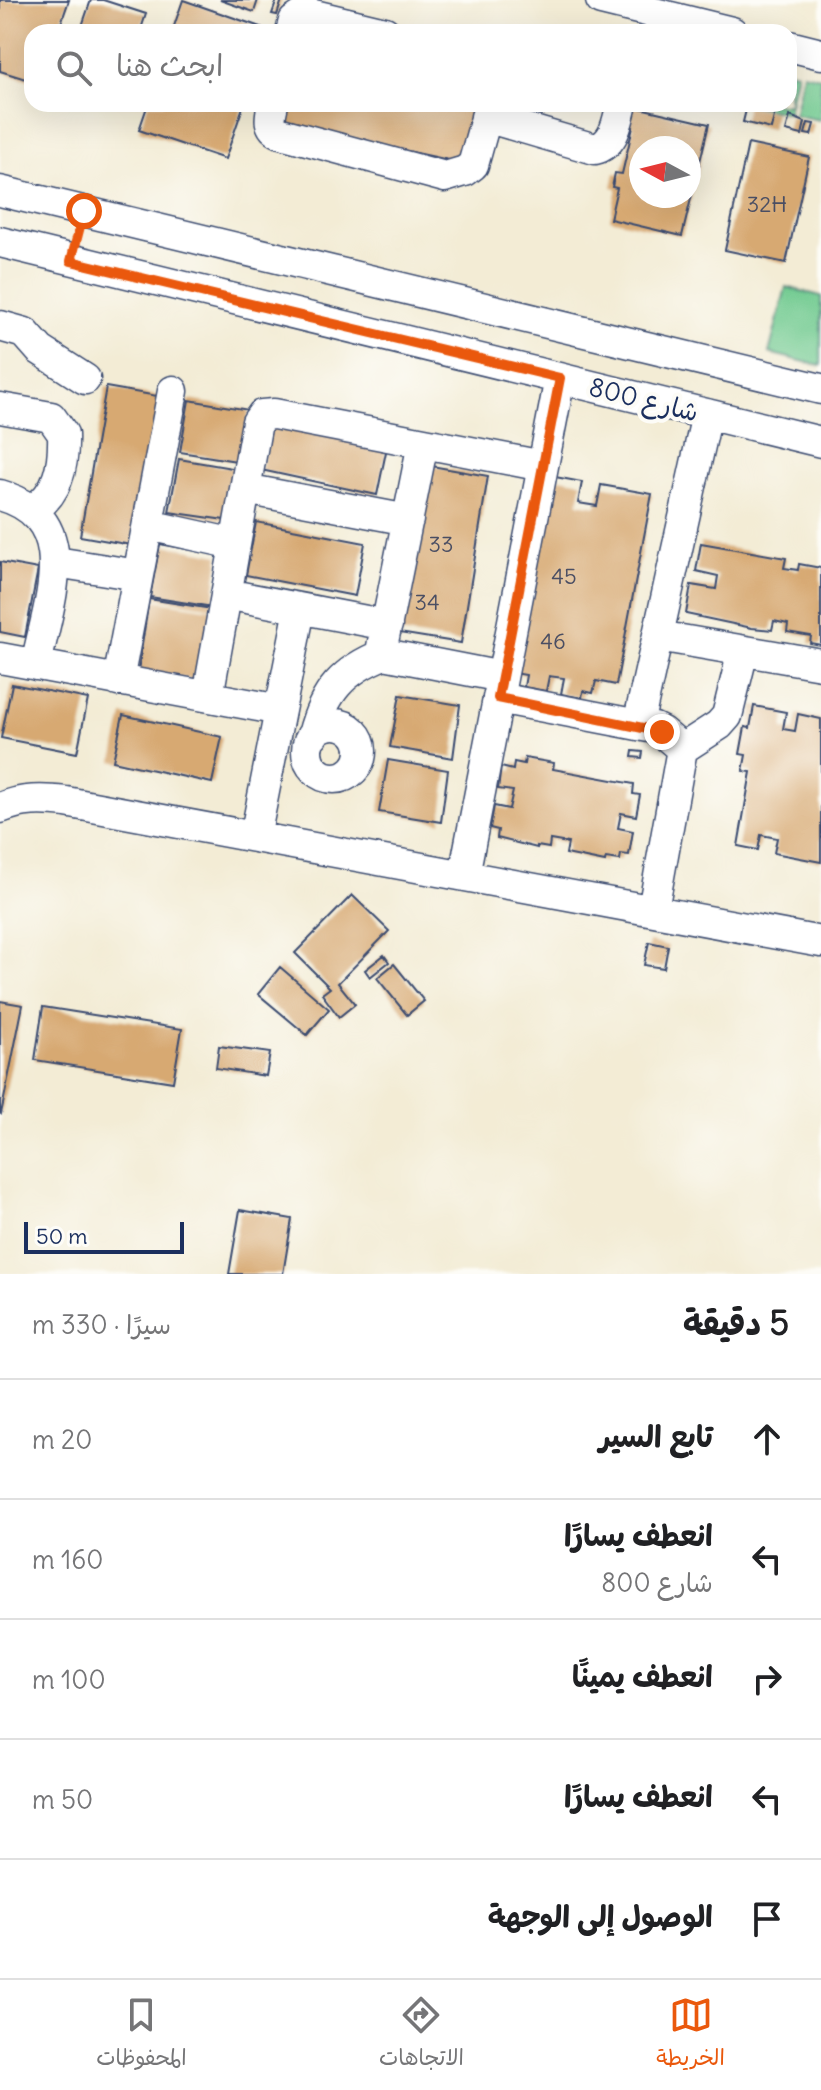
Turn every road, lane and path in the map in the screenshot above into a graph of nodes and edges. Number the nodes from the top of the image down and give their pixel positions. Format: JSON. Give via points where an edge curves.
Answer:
{"nodes":[{"id":1,"x":601,"y":0,"type":"edge"},
{"id":2,"x":645,"y":22,"type":"edge"},
{"id":3,"x":293,"y":24,"type":"edge"},
{"id":4,"x":352,"y":24,"type":"edge"},
{"id":5,"x":797,"y":48,"type":"edge"},
{"id":6,"x":821,"y":54,"type":"edge"},
{"id":7,"x":272,"y":112,"type":"edge"},
{"id":8,"x":487,"y":112,"type":"edge"},
{"id":9,"x":493,"y":112,"type":"edge"},
{"id":10,"x":619,"y":112,"type":"edge"},
{"id":11,"x":0,"y":191,"type":"edge"},
{"id":12,"x":84,"y":211,"type":"junction"},
{"id":13,"x":0,"y":242,"type":"edge"},
{"id":14,"x":71,"y":261,"type":"junction"},
{"id":15,"x":0,"y":326,"type":"edge"},
{"id":16,"x":560,"y":378,"type":"junction"},
{"id":17,"x":85,"y":379,"type":"dead end"},
{"id":18,"x":821,"y":389,"type":"edge"},
{"id":19,"x":173,"y":391,"type":"dead end"},
{"id":20,"x":0,"y":408,"type":"edge"},
{"id":21,"x":707,"y":414,"type":"junction"},
{"id":22,"x":821,"y":442,"type":"edge"},
{"id":23,"x":423,"y":443,"type":"junction"},
{"id":24,"x":543,"y":466,"type":"junction"},
{"id":25,"x":245,"y":489,"type":"junction"},
{"id":26,"x":0,"y":495,"type":"edge"},
{"id":27,"x":32,"y":510,"type":"junction"},
{"id":28,"x":408,"y":520,"type":"junction"},
{"id":29,"x":148,"y":525,"type":"junction"},
{"id":30,"x":235,"y":544,"type":"junction"},
{"id":31,"x":56,"y":562,"type":"junction"},
{"id":32,"x":138,"y":575,"type":"junction"},
{"id":33,"x":226,"y":594,"type":"junction"},
{"id":34,"x":300,"y":609,"type":"junction"},
{"id":35,"x":658,"y":636,"type":"junction"},
{"id":36,"x":386,"y":640,"type":"junction"},
{"id":37,"x":743,"y":651,"type":"junction"},
{"id":38,"x":0,"y":658,"type":"edge"},
{"id":39,"x":821,"y":664,"type":"edge"},
{"id":40,"x":36,"y":665,"type":"junction"},
{"id":41,"x":118,"y":681,"type":"junction"},
{"id":42,"x":500,"y":687,"type":"junction"},
{"id":43,"x":208,"y":696,"type":"junction"},
{"id":44,"x":277,"y":723,"type":"junction"},
{"id":45,"x":638,"y":725,"type":"junction"},
{"id":46,"x":682,"y":749,"type":"junction"},
{"id":47,"x":0,"y":808,"type":"edge"},
{"id":48,"x":255,"y":837,"type":"junction"},
{"id":49,"x":464,"y":875,"type":"junction"},
{"id":50,"x":653,"y":910,"type":"junction"},
{"id":51,"x":821,"y":942,"type":"edge"}],
"edges":[{"from":1,"to":2,"type":"street"},
{"from":3,"to":4,"type":"street","via":[[306,13]]},
{"from":5,"to":6,"type":"street"},
{"from":7,"to":8,"type":"street","via":[[270,122],[281,133],[445,177],[473,165]]},
{"from":9,"to":10,"type":"street","via":[[595,149],[610,142]]},
{"from":11,"to":12,"type":"street","name":"شارع 800"},
{"from":12,"to":14,"type":"street"},
{"from":12,"to":18,"type":"street","name":"شارع 800"},
{"from":13,"to":14,"type":"street","name":"شارع 800"},
{"from":14,"to":16,"type":"street","name":"شارع 800"},
{"from":15,"to":17,"type":"street","via":[[25,333],[40,350]]},
{"from":16,"to":21,"type":"street","name":"شارع 800"},
{"from":16,"to":24,"type":"street"},
{"from":19,"to":29,"type":"street"},
{"from":20,"to":27,"type":"street","via":[[51,417],[63,434],[57,484]]},
{"from":21,"to":22,"type":"street","name":"شارع 800"},
{"from":21,"to":35,"type":"street"},
{"from":23,"to":24,"type":"street"},
{"from":23,"to":25,"type":"street","via":[[262,415]]},
{"from":23,"to":28,"type":"street"},
{"from":24,"to":42,"type":"street"},
{"from":25,"to":28,"type":"street"},
{"from":25,"to":30,"type":"street"},
{"from":26,"to":27,"type":"street"},
{"from":27,"to":31,"type":"street","via":[[45,525]]},
{"from":28,"to":36,"type":"street"},
{"from":29,"to":30,"type":"street"},
{"from":29,"to":32,"type":"street"},
{"from":30,"to":33,"type":"street"},
{"from":31,"to":32,"type":"street"},
{"from":31,"to":40,"type":"street"},
{"from":32,"to":41,"type":"street"},
{"from":33,"to":34,"type":"street"},
{"from":33,"to":43,"type":"street"},
{"from":34,"to":36,"type":"street"},
{"from":34,"to":44,"type":"street"},
{"from":35,"to":37,"type":"street"},
{"from":35,"to":45,"type":"street"},
{"from":36,"to":42,"type":"street"},
{"from":36,"to":44,"type":"street","via":[[329,693],[311,740]]},
{"from":37,"to":39,"type":"street"},
{"from":37,"to":46,"type":"street","via":[[727,716]]},
{"from":38,"to":40,"type":"street"},
{"from":40,"to":41,"type":"street"},
{"from":41,"to":43,"type":"street"},
{"from":42,"to":45,"type":"street"},
{"from":42,"to":49,"type":"street"},
{"from":43,"to":44,"type":"street"},
{"from":44,"to":48,"type":"street"},
{"from":45,"to":46,"type":"street","via":[[662,732]]},
{"from":46,"to":50,"type":"street"},
{"from":47,"to":48,"type":"street","via":[[40,799]]},
{"from":48,"to":49,"type":"street"},
{"from":49,"to":50,"type":"street"},
{"from":50,"to":51,"type":"street"}]}
